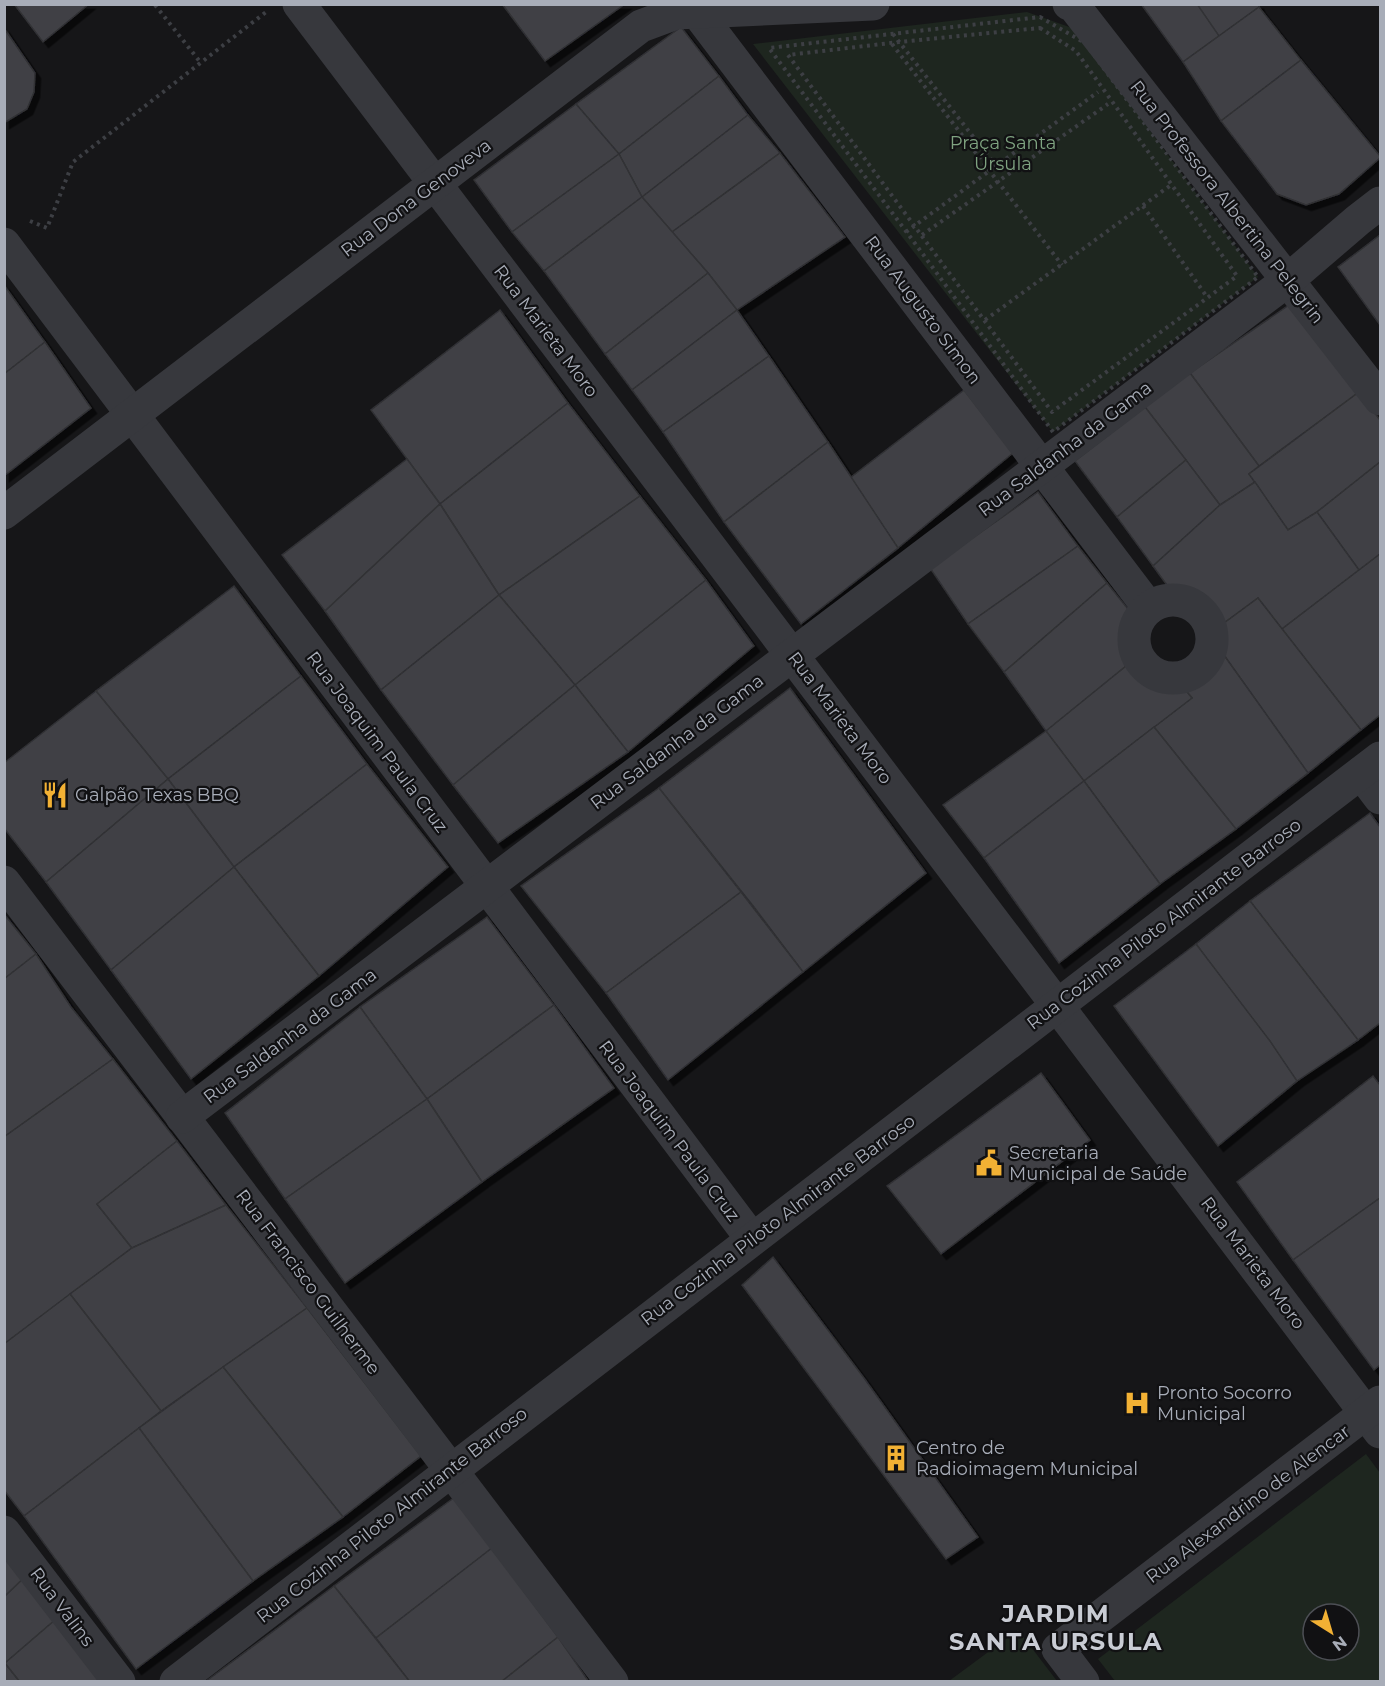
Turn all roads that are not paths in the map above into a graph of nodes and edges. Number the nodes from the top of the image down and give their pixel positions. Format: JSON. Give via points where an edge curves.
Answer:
{"nodes":[{"id":1,"x":873,"y":4,"type":"edge"},
{"id":2,"x":287,"y":5,"type":"edge"},
{"id":3,"x":1072,"y":5,"type":"edge"},
{"id":4,"x":697,"y":12,"type":"junction"},
{"id":5,"x":435,"y":184,"type":"junction"},
{"id":6,"x":1380,"y":203,"type":"edge"},
{"id":7,"x":4,"y":244,"type":"edge"},
{"id":8,"x":1288,"y":280,"type":"junction"},
{"id":9,"x":1380,"y":399,"type":"edge"},
{"id":10,"x":132,"y":415,"type":"junction"},
{"id":11,"x":1042,"y":466,"type":"junction"},
{"id":12,"x":4,"y":513,"type":"edge"},
{"id":13,"x":1149,"y":608,"type":"dead end"},
{"id":14,"x":792,"y":655,"type":"junction"},
{"id":15,"x":1374,"y":776,"type":"edge"},
{"id":16,"x":4,"y":882,"type":"edge"},
{"id":17,"x":486,"y":887,"type":"junction"},
{"id":18,"x":1058,"y":1006,"type":"junction"},
{"id":19,"x":182,"y":1117,"type":"junction"},
{"id":20,"x":752,"y":1239,"type":"junction"},
{"id":21,"x":1376,"y":1416,"type":"edge"},
{"id":22,"x":451,"y":1470,"type":"junction"},
{"id":23,"x":4,"y":1532,"type":"edge"},
{"id":24,"x":119,"y":1682,"type":"edge"},
{"id":25,"x":176,"y":1682,"type":"edge"},
{"id":26,"x":612,"y":1682,"type":"edge"},
{"id":27,"x":1083,"y":1682,"type":"edge"}],
"edges":[{"from":1,"to":4,"type":"street","name":"Rua Dona Genoveva"},
{"from":2,"to":5,"type":"street","name":"Rua Marieta Moro"},
{"from":3,"to":8,"type":"street","name":"Rua Professora Albertina Pelegrin"},
{"from":4,"to":5,"type":"street","name":"Rua Dona Genoveva","via":[[676,13],[641,26]]},
{"from":4,"to":11,"type":"street","name":"Rua Augusto Simon"},
{"from":5,"to":10,"type":"street","name":"Rua Dona Genoveva"},
{"from":5,"to":14,"type":"street","name":"Rua Marieta Moro"},
{"from":6,"to":8,"type":"street","name":"Rua Saldanha da Gama"},
{"from":7,"to":10,"type":"street","name":"Rua Joaquim Paula Cruz"},
{"from":8,"to":9,"type":"street","name":"Rua Professora Albertina Pelegrin"},
{"from":8,"to":11,"type":"street","name":"Rua Saldanha da Gama"},
{"from":10,"to":12,"type":"street","name":"Rua Dona Genoveva"},
{"from":10,"to":17,"type":"street","name":"Rua Joaquim Paula Cruz"},
{"from":11,"to":13,"type":"street","name":"Rua Augusto Simon"},
{"from":11,"to":14,"type":"street","name":"Rua Saldanha da Gama"},
{"from":14,"to":17,"type":"street","name":"Rua Saldanha da Gama"},
{"from":14,"to":18,"type":"street","name":"Rua Marieta Moro"},
{"from":15,"to":18,"type":"street","name":"Rua Cozinha Piloto Almirante Barroso"},
{"from":16,"to":19,"type":"street","name":"Rua Francisco Guilherme"},
{"from":17,"to":19,"type":"street","name":"Rua Saldanha da Gama"},
{"from":17,"to":20,"type":"street","name":"Rua Joaquim Paula Cruz"},
{"from":18,"to":20,"type":"street","name":"Rua Cozinha Piloto Almirante Barroso"},
{"from":18,"to":21,"type":"street","name":"Rua Marieta Moro"},
{"from":19,"to":22,"type":"street","name":"Rua Francisco Guilherme"},
{"from":20,"to":22,"type":"street","name":"Rua Cozinha Piloto Almirante Barroso"},
{"from":21,"to":27,"type":"street","name":"Rua Alexandrino de Alencar","via":[[1058,1649]]},
{"from":22,"to":25,"type":"street","name":"Rua Cozinha Piloto Almirante Barroso"},
{"from":22,"to":26,"type":"street","name":"Rua Francisco Guilherme"},
{"from":23,"to":24,"type":"street","name":"Rua Valins"}]}
